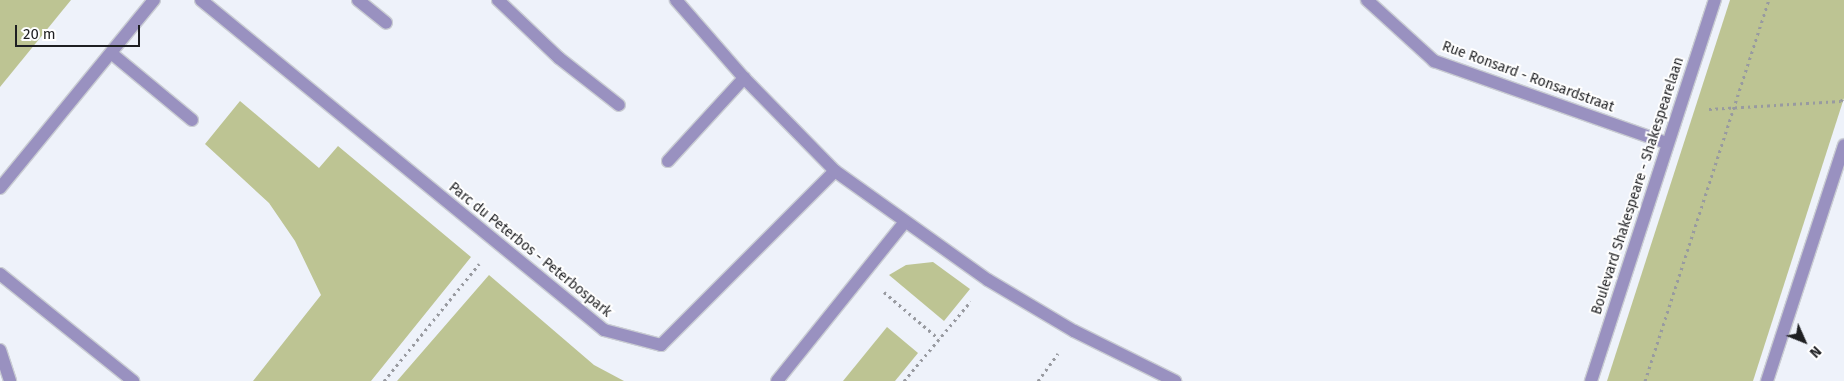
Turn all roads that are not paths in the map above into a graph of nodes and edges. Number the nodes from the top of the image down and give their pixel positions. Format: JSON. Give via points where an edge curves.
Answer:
{"nodes":[{"id":1,"x":154,"y":0,"type":"edge"},
{"id":2,"x":201,"y":0,"type":"edge"},
{"id":3,"x":358,"y":0,"type":"edge"},
{"id":4,"x":498,"y":0,"type":"edge"},
{"id":5,"x":676,"y":0,"type":"edge"},
{"id":6,"x":1367,"y":0,"type":"edge"},
{"id":7,"x":1714,"y":0,"type":"edge"},
{"id":8,"x":386,"y":22,"type":"dead end"},
{"id":9,"x":111,"y":53,"type":"junction"},
{"id":10,"x":744,"y":78,"type":"junction"},
{"id":11,"x":619,"y":106,"type":"dead end"},
{"id":12,"x":192,"y":120,"type":"dead end"},
{"id":13,"x":1667,"y":144,"type":"junction"},
{"id":14,"x":1844,"y":146,"type":"edge"},
{"id":15,"x":668,"y":161,"type":"dead end"},
{"id":16,"x":835,"y":171,"type":"junction"},
{"id":17,"x":0,"y":188,"type":"edge"},
{"id":18,"x":904,"y":223,"type":"junction"},
{"id":19,"x":0,"y":274,"type":"edge"},
{"id":20,"x":0,"y":350,"type":"edge"},
{"id":21,"x":10,"y":381,"type":"edge"},
{"id":22,"x":133,"y":381,"type":"edge"},
{"id":23,"x":777,"y":381,"type":"edge"},
{"id":24,"x":1175,"y":381,"type":"edge"},
{"id":25,"x":1590,"y":381,"type":"edge"},
{"id":26,"x":1767,"y":381,"type":"edge"}],
"edges":[{"from":1,"to":9,"type":"street"},
{"from":2,"to":16,"type":"street","name":"Parc du Peterbos - Peterbospark","via":[[604,330],[661,345]]},
{"from":3,"to":8,"type":"street"},
{"from":4,"to":11,"type":"street","via":[[559,58]]},
{"from":5,"to":10,"type":"street"},
{"from":6,"to":13,"type":"street","name":"Rue Ronsard - Ronsardstraat","via":[[1434,60]]},
{"from":7,"to":13,"type":"street","name":"Boulevard Shakespeare - Shakespearelaan"},
{"from":9,"to":12,"type":"street"},
{"from":9,"to":17,"type":"street"},
{"from":10,"to":15,"type":"street"},
{"from":10,"to":16,"type":"street"},
{"from":13,"to":25,"type":"street","name":"Boulevard Shakespeare - Shakespearelaan"},
{"from":14,"to":26,"type":"street"},
{"from":16,"to":18,"type":"street"},
{"from":18,"to":23,"type":"street","via":[[865,276]]},
{"from":18,"to":24,"type":"street","via":[[988,280],[1074,331]]},
{"from":19,"to":22,"type":"street"},
{"from":20,"to":21,"type":"street"}]}
